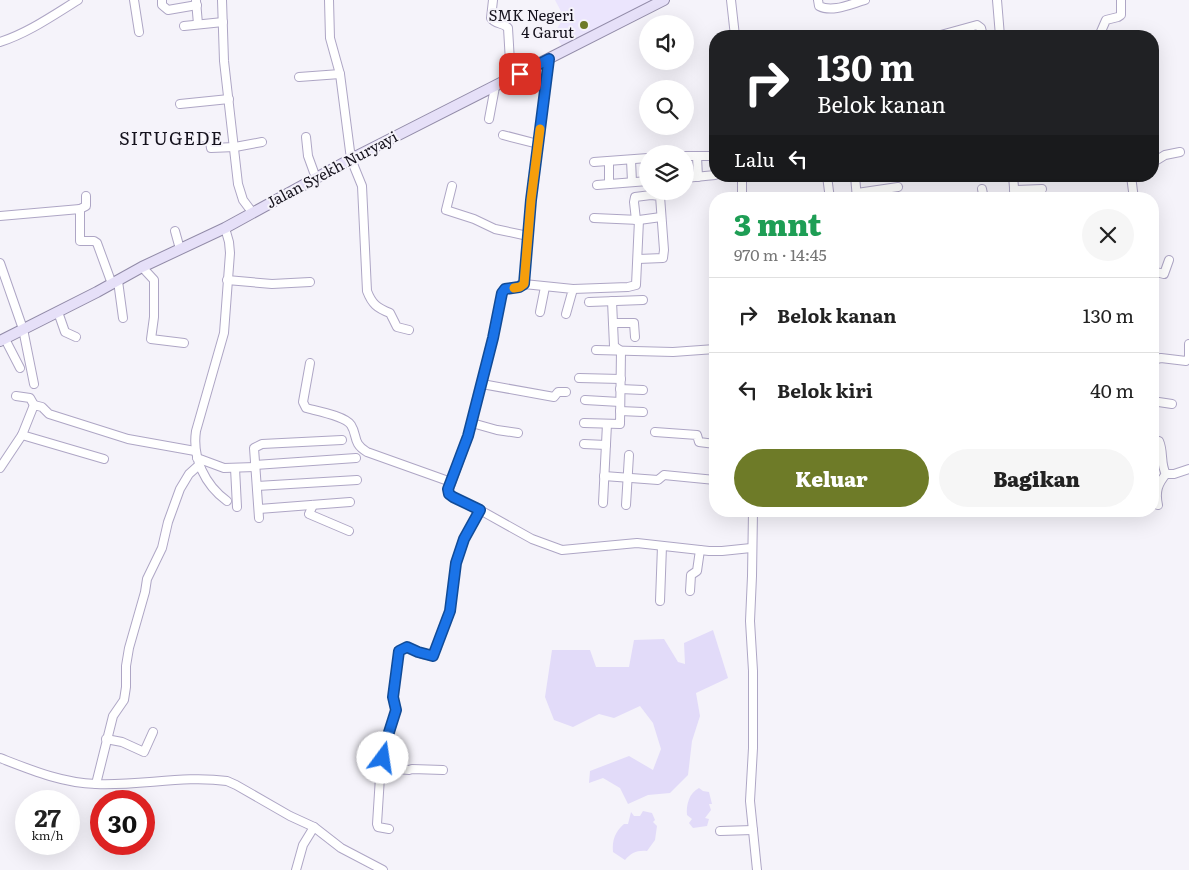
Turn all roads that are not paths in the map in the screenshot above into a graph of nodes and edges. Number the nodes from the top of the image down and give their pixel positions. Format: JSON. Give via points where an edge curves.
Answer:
{"nodes":[{"id":1,"x":78,"y":0,"type":"edge"},
{"id":2,"x":134,"y":0,"type":"edge"},
{"id":3,"x":162,"y":0,"type":"edge"},
{"id":4,"x":222,"y":0,"type":"edge"},
{"id":5,"x":328,"y":0,"type":"edge"},
{"id":6,"x":492,"y":0,"type":"edge"},
{"id":7,"x":664,"y":0,"type":"edge"},
{"id":8,"x":731,"y":0,"type":"edge"},
{"id":9,"x":818,"y":0,"type":"edge"},
{"id":10,"x":865,"y":0,"type":"edge"},
{"id":11,"x":997,"y":0,"type":"edge"},
{"id":12,"x":1121,"y":0,"type":"edge"},
{"id":13,"x":196,"y":2,"type":"edge"},
{"id":14,"x":223,"y":22,"type":"junction"},
{"id":15,"x":198,"y":24,"type":"junction"},
{"id":16,"x":184,"y":26,"type":"dead end"},
{"id":17,"x":734,"y":30,"type":"edge"},
{"id":18,"x":957,"y":30,"type":"edge"},
{"id":19,"x":982,"y":30,"type":"edge"},
{"id":20,"x":1000,"y":30,"type":"edge"},
{"id":21,"x":1102,"y":30,"type":"edge"},
{"id":22,"x":139,"y":32,"type":"dead end"},
{"id":23,"x":0,"y":42,"type":"edge"},
{"id":24,"x":549,"y":59,"type":"junction"},
{"id":25,"x":340,"y":74,"type":"junction"},
{"id":26,"x":299,"y":77,"type":"dead end"},
{"id":27,"x":511,"y":79,"type":"junction"},
{"id":28,"x":494,"y":87,"type":"junction"},
{"id":29,"x":229,"y":99,"type":"junction"},
{"id":30,"x":180,"y":104,"type":"dead end"},
{"id":31,"x":489,"y":119,"type":"dead end"},
{"id":32,"x":503,"y":136,"type":"dead end"},
{"id":33,"x":306,"y":137,"type":"dead end"},
{"id":34,"x":190,"y":138,"type":"dead end"},
{"id":35,"x":262,"y":142,"type":"dead end"},
{"id":36,"x":538,"y":144,"type":"junction"},
{"id":37,"x":235,"y":147,"type":"junction"},
{"id":38,"x":1180,"y":152,"type":"dead end"},
{"id":39,"x":697,"y":156,"type":"joint"},
{"id":40,"x":709,"y":156,"type":"edge"},
{"id":41,"x":1159,"y":158,"type":"edge"},
{"id":42,"x":351,"y":159,"type":"junction"},
{"id":43,"x":639,"y":159,"type":"edge"},
{"id":44,"x":631,"y":160,"type":"junction"},
{"id":45,"x":609,"y":161,"type":"junction"},
{"id":46,"x":594,"y":162,"type":"dead end"},
{"id":47,"x":709,"y":176,"type":"edge"},
{"id":48,"x":316,"y":178,"type":"junction"},
{"id":49,"x":694,"y":178,"type":"edge"},
{"id":50,"x":698,"y":178,"type":"junction"},
{"id":51,"x":632,"y":182,"type":"junction"},
{"id":52,"x":639,"y":182,"type":"edge"},
{"id":53,"x":1013,"y":182,"type":"edge"},
{"id":54,"x":609,"y":184,"type":"junction"},
{"id":55,"x":597,"y":185,"type":"dead end"},
{"id":56,"x":452,"y":186,"type":"dead end"},
{"id":57,"x":898,"y":187,"type":"dead end"},
{"id":58,"x":982,"y":189,"type":"dead end"},
{"id":59,"x":1042,"y":189,"type":"dead end"},
{"id":60,"x":1014,"y":190,"type":"joint"},
{"id":61,"x":875,"y":192,"type":"edge"},
{"id":62,"x":983,"y":192,"type":"edge"},
{"id":63,"x":86,"y":196,"type":"dead end"},
{"id":64,"x":80,"y":209,"type":"junction"},
{"id":65,"x":252,"y":212,"type":"junction"},
{"id":66,"x":0,"y":216,"type":"edge"},
{"id":67,"x":661,"y":217,"type":"junction"},
{"id":68,"x":594,"y":218,"type":"dead end"},
{"id":69,"x":637,"y":220,"type":"junction"},
{"id":70,"x":225,"y":228,"type":"junction"},
{"id":71,"x":175,"y":231,"type":"dead end"},
{"id":72,"x":528,"y":236,"type":"junction"},
{"id":73,"x":180,"y":249,"type":"junction"},
{"id":74,"x":638,"y":259,"type":"junction"},
{"id":75,"x":1169,"y":260,"type":"dead end"},
{"id":76,"x":0,"y":263,"type":"edge"},
{"id":77,"x":142,"y":267,"type":"junction"},
{"id":78,"x":1159,"y":273,"type":"edge"},
{"id":79,"x":227,"y":280,"type":"junction"},
{"id":80,"x":115,"y":282,"type":"junction"},
{"id":81,"x":310,"y":282,"type":"dead end"},
{"id":82,"x":524,"y":284,"type":"junction"},
{"id":83,"x":545,"y":287,"type":"junction"},
{"id":84,"x":573,"y":289,"type":"junction"},
{"id":85,"x":643,"y":300,"type":"dead end"},
{"id":86,"x":612,"y":301,"type":"junction"},
{"id":87,"x":589,"y":302,"type":"dead end"},
{"id":88,"x":58,"y":312,"type":"junction"},
{"id":89,"x":540,"y":312,"type":"dead end"},
{"id":90,"x":566,"y":314,"type":"dead end"},
{"id":91,"x":123,"y":318,"type":"dead end"},
{"id":92,"x":613,"y":324,"type":"junction"},
{"id":93,"x":23,"y":329,"type":"junction"},
{"id":94,"x":409,"y":330,"type":"dead end"},
{"id":95,"x":76,"y":337,"type":"dead end"},
{"id":96,"x":635,"y":337,"type":"dead end"},
{"id":97,"x":2,"y":340,"type":"edge"},
{"id":98,"x":184,"y":343,"type":"dead end"},
{"id":99,"x":1189,"y":344,"type":"edge"},
{"id":100,"x":709,"y":349,"type":"edge"},
{"id":101,"x":596,"y":350,"type":"dead end"},
{"id":102,"x":621,"y":351,"type":"junction"},
{"id":103,"x":28,"y":356,"type":"junction"},
{"id":104,"x":1159,"y":358,"type":"edge"},
{"id":105,"x":1189,"y":358,"type":"edge"},
{"id":106,"x":310,"y":363,"type":"dead end"},
{"id":107,"x":579,"y":378,"type":"dead end"},
{"id":108,"x":620,"y":379,"type":"junction"},
{"id":109,"x":34,"y":384,"type":"dead end"},
{"id":110,"x":482,"y":384,"type":"junction"},
{"id":111,"x":620,"y":389,"type":"junction"},
{"id":112,"x":643,"y":390,"type":"dead end"},
{"id":113,"x":566,"y":392,"type":"dead end"},
{"id":114,"x":16,"y":396,"type":"dead end"},
{"id":115,"x":585,"y":400,"type":"dead end"},
{"id":116,"x":620,"y":402,"type":"junction"},
{"id":117,"x":1159,"y":402,"type":"edge"},
{"id":118,"x":1172,"y":404,"type":"dead end"},
{"id":119,"x":34,"y":405,"type":"junction"},
{"id":120,"x":620,"y":411,"type":"junction"},
{"id":121,"x":643,"y":412,"type":"dead end"},
{"id":122,"x":472,"y":423,"type":"junction"},
{"id":123,"x":584,"y":423,"type":"dead end"},
{"id":124,"x":607,"y":424,"type":"junction"},
{"id":125,"x":654,"y":432,"type":"dead end"},
{"id":126,"x":518,"y":433,"type":"dead end"},
{"id":127,"x":22,"y":435,"type":"junction"},
{"id":128,"x":342,"y":440,"type":"dead end"},
{"id":129,"x":1159,"y":442,"type":"edge"},
{"id":130,"x":584,"y":444,"type":"dead end"},
{"id":131,"x":709,"y":444,"type":"edge"},
{"id":132,"x":606,"y":445,"type":"junction"},
{"id":133,"x":628,"y":456,"type":"dead end"},
{"id":134,"x":197,"y":458,"type":"junction"},
{"id":135,"x":356,"y":458,"type":"dead end"},
{"id":136,"x":104,"y":459,"type":"dead end"},
{"id":137,"x":255,"y":466,"type":"junction"},
{"id":138,"x":0,"y":468,"type":"edge"},
{"id":139,"x":235,"y":468,"type":"junction"},
{"id":140,"x":1189,"y":469,"type":"edge"},
{"id":141,"x":1166,"y":474,"type":"junction"},
{"id":142,"x":604,"y":476,"type":"junction"},
{"id":143,"x":627,"y":478,"type":"junction"},
{"id":144,"x":709,"y":479,"type":"edge"},
{"id":145,"x":357,"y":480,"type":"dead end"},
{"id":146,"x":451,"y":482,"type":"junction"},
{"id":147,"x":1159,"y":485,"type":"edge"},
{"id":148,"x":257,"y":486,"type":"junction"},
{"id":149,"x":227,"y":500,"type":"dead end"},
{"id":150,"x":350,"y":502,"type":"dead end"},
{"id":151,"x":603,"y":503,"type":"dead end"},
{"id":152,"x":626,"y":504,"type":"dead end"},
{"id":153,"x":313,"y":505,"type":"junction"},
{"id":154,"x":237,"y":508,"type":"dead end"},
{"id":155,"x":259,"y":509,"type":"junction"},
{"id":156,"x":480,"y":510,"type":"junction"},
{"id":157,"x":752,"y":517,"type":"edge"},
{"id":158,"x":259,"y":518,"type":"dead end"},
{"id":159,"x":350,"y":531,"type":"dead end"},
{"id":160,"x":662,"y":546,"type":"junction"},
{"id":161,"x":751,"y":548,"type":"junction"},
{"id":162,"x":700,"y":550,"type":"junction"},
{"id":163,"x":690,"y":591,"type":"dead end"},
{"id":164,"x":660,"y":601,"type":"dead end"},
{"id":165,"x":153,"y":732,"type":"dead end"},
{"id":166,"x":106,"y":739,"type":"junction"},
{"id":167,"x":0,"y":758,"type":"edge"},
{"id":168,"x":384,"y":768,"type":"junction"},
{"id":169,"x":443,"y":770,"type":"dead end"},
{"id":170,"x":96,"y":784,"type":"junction"},
{"id":171,"x":314,"y":827,"type":"junction"},
{"id":172,"x":389,"y":828,"type":"dead end"},
{"id":173,"x":753,"y":830,"type":"junction"},
{"id":174,"x":720,"y":831,"type":"dead end"},
{"id":175,"x":296,"y":870,"type":"edge"},
{"id":176,"x":382,"y":870,"type":"edge"},
{"id":177,"x":756,"y":870,"type":"edge"}],
"edges":[{"from":1,"to":23,"type":"street","via":[[16,37]]},
{"from":2,"to":22,"type":"street"},
{"from":3,"to":13,"type":"street","via":[[162,5],[168,10]]},
{"from":4,"to":14,"type":"street"},
{"from":5,"to":25,"type":"street","via":[[330,38]]},
{"from":6,"to":27,"type":"street","via":[[491,18],[508,28]]},
{"from":7,"to":24,"type":"main road","name":"Jalan Syekh Nuryayi"},
{"from":8,"to":17,"type":"street"},
{"from":9,"to":10,"type":"street","via":[[819,6],[827,9]]},
{"from":11,"to":20,"type":"street"},
{"from":12,"to":21,"type":"street","via":[[1121,15],[1106,20]]},
{"from":13,"to":15,"type":"street"},
{"from":14,"to":15,"type":"street"},
{"from":14,"to":29,"type":"street"},
{"from":15,"to":16,"type":"street"},
{"from":18,"to":19,"type":"street","via":[[977,24]]},
{"from":24,"to":27,"type":"main road","name":"Jalan Syekh Nuryayi"},
{"from":24,"to":36,"type":"street"},
{"from":25,"to":26,"type":"street"},
{"from":25,"to":42,"type":"street"},
{"from":27,"to":28,"type":"main road","name":"Jalan Syekh Nuryayi"},
{"from":28,"to":31,"type":"street"},
{"from":28,"to":42,"type":"main road","name":"Jalan Syekh Nuryayi"},
{"from":29,"to":30,"type":"street"},
{"from":29,"to":37,"type":"street"},
{"from":32,"to":36,"type":"street"},
{"from":33,"to":48,"type":"street","via":[[308,156]]},
{"from":34,"to":37,"type":"street","via":[[209,137],[211,148]]},
{"from":35,"to":37,"type":"street"},
{"from":36,"to":72,"type":"street"},
{"from":37,"to":65,"type":"street","via":[[241,195]]},
{"from":38,"to":41,"type":"street"},
{"from":39,"to":40,"type":"street"},
{"from":39,"to":50,"type":"street"},
{"from":42,"to":48,"type":"main road","name":"Jalan Syekh Nuryayi"},
{"from":42,"to":94,"type":"street","via":[[363,189],[367,291],[371,302],[390,313],[397,327]]},
{"from":43,"to":44,"type":"street"},
{"from":44,"to":45,"type":"street"},
{"from":44,"to":51,"type":"street"},
{"from":45,"to":46,"type":"street"},
{"from":45,"to":54,"type":"street"},
{"from":47,"to":50,"type":"street"},
{"from":48,"to":65,"type":"main road","name":"Jalan Syekh Nuryayi"},
{"from":49,"to":50,"type":"street"},
{"from":51,"to":52,"type":"street"},
{"from":51,"to":54,"type":"street"},
{"from":53,"to":60,"type":"street"},
{"from":54,"to":55,"type":"street"},
{"from":56,"to":72,"type":"street","via":[[446,210],[495,229]]},
{"from":57,"to":61,"type":"street"},
{"from":58,"to":62,"type":"street"},
{"from":59,"to":60,"type":"street"},
{"from":63,"to":64,"type":"street","via":[[86,206]]},
{"from":64,"to":66,"type":"street"},
{"from":64,"to":80,"type":"street","via":[[80,241],[98,243]]},
{"from":65,"to":70,"type":"main road","name":"Jalan Syekh Nuryayi"},
{"from":67,"to":69,"type":"street"},
{"from":67,"to":69,"type":"street","via":[[660,196],[636,196]]},
{"from":67,"to":74,"type":"street","via":[[663,258]]},
{"from":68,"to":69,"type":"street"},
{"from":69,"to":74,"type":"street"},
{"from":70,"to":73,"type":"main road","name":"Jalan Syekh Nuryayi"},
{"from":70,"to":79,"type":"street","via":[[230,248]]},
{"from":71,"to":73,"type":"street"},
{"from":72,"to":82,"type":"street"},
{"from":73,"to":77,"type":"main road","name":"Jalan Syekh Nuryayi"},
{"from":74,"to":84,"type":"street","via":[[638,283],[634,286]]},
{"from":75,"to":78,"type":"street","via":[[1164,274]]},
{"from":76,"to":93,"type":"street"},
{"from":77,"to":80,"type":"main road","name":"Jalan Syekh Nuryayi"},
{"from":77,"to":98,"type":"street","via":[[154,280],[151,339]]},
{"from":79,"to":81,"type":"street","via":[[278,284]]},
{"from":79,"to":134,"type":"street","via":[[224,333],[196,431]]},
{"from":80,"to":88,"type":"main road","name":"Jalan Syekh Nuryayi"},
{"from":80,"to":91,"type":"street"},
{"from":82,"to":83,"type":"street"},
{"from":82,"to":110,"type":"street","via":[[503,290]]},
{"from":83,"to":84,"type":"street"},
{"from":83,"to":89,"type":"street"},
{"from":84,"to":90,"type":"street"},
{"from":85,"to":86,"type":"street"},
{"from":86,"to":87,"type":"street"},
{"from":86,"to":92,"type":"street"},
{"from":88,"to":93,"type":"main road","name":"Jalan Syekh Nuryayi"},
{"from":88,"to":95,"type":"street","via":[[65,332]]},
{"from":92,"to":96,"type":"street","via":[[634,323]]},
{"from":92,"to":102,"type":"street","via":[[614,346]]},
{"from":93,"to":97,"type":"main road","name":"Jalan Syekh Nuryayi"},
{"from":93,"to":103,"type":"street"},
{"from":97,"to":103,"type":"street","via":[[18,364]]},
{"from":99,"to":105,"type":"street"},
{"from":100,"to":102,"type":"street"},
{"from":101,"to":102,"type":"street"},
{"from":102,"to":108,"type":"street"},
{"from":103,"to":109,"type":"street"},
{"from":104,"to":105,"type":"street","via":[[1186,361]]},
{"from":106,"to":146,"type":"street","via":[[303,402],[306,408],[347,421],[359,446],[367,452]]},
{"from":107,"to":108,"type":"street"},
{"from":108,"to":111,"type":"street"},
{"from":110,"to":113,"type":"street","via":[[554,397],[558,392]]},
{"from":110,"to":122,"type":"street"},
{"from":111,"to":112,"type":"street"},
{"from":111,"to":116,"type":"street"},
{"from":114,"to":119,"type":"street","via":[[30,398]]},
{"from":115,"to":116,"type":"street"},
{"from":116,"to":120,"type":"street"},
{"from":117,"to":118,"type":"street"},
{"from":119,"to":127,"type":"street"},
{"from":119,"to":134,"type":"street","via":[[49,414]]},
{"from":120,"to":121,"type":"street"},
{"from":120,"to":124,"type":"street","via":[[620,424]]},
{"from":122,"to":126,"type":"street"},
{"from":122,"to":146,"type":"street"},
{"from":123,"to":124,"type":"street"},
{"from":124,"to":132,"type":"street"},
{"from":125,"to":131,"type":"street","via":[[697,435],[700,443]]},
{"from":127,"to":136,"type":"street"},
{"from":127,"to":138,"type":"street"},
{"from":128,"to":137,"type":"street","via":[[262,444],[254,448]]},
{"from":129,"to":141,"type":"street"},
{"from":130,"to":132,"type":"street"},
{"from":132,"to":142,"type":"street"},
{"from":133,"to":143,"type":"street"},
{"from":134,"to":139,"type":"street","via":[[224,468]]},
{"from":134,"to":149,"type":"street","via":[[210,485]]},
{"from":134,"to":166,"type":"street","via":[[180,489],[162,548],[147,579],[128,653],[124,700],[114,713]]},
{"from":135,"to":137,"type":"street"},
{"from":137,"to":139,"type":"street"},
{"from":137,"to":148,"type":"street"},
{"from":139,"to":154,"type":"street"},
{"from":140,"to":141,"type":"street"},
{"from":141,"to":147,"type":"street"},
{"from":142,"to":143,"type":"street"},
{"from":142,"to":151,"type":"street"},
{"from":143,"to":144,"type":"street","via":[[658,480],[664,475]]},
{"from":143,"to":152,"type":"street"},
{"from":145,"to":148,"type":"street"},
{"from":146,"to":156,"type":"street","via":[[448,492],[451,495]]},
{"from":148,"to":155,"type":"street"},
{"from":150,"to":153,"type":"street"},
{"from":153,"to":155,"type":"street"},
{"from":153,"to":159,"type":"street","via":[[310,514]]},
{"from":155,"to":158,"type":"street"},
{"from":156,"to":160,"type":"street","via":[[532,539],[566,550],[637,543]]},
{"from":156,"to":168,"type":"street","via":[[464,539],[456,563],[450,611],[433,656],[407,647],[399,651],[393,697],[396,710],[381,762]]},
{"from":157,"to":161,"type":"street"},
{"from":160,"to":162,"type":"street"},
{"from":160,"to":164,"type":"street"},
{"from":161,"to":162,"type":"street"},
{"from":161,"to":173,"type":"street","via":[[753,709],[750,801]]},
{"from":162,"to":163,"type":"street","via":[[698,571],[691,576]]},
{"from":165,"to":166,"type":"street","via":[[144,752]]},
{"from":166,"to":170,"type":"street"},
{"from":167,"to":170,"type":"street","via":[[52,777]]},
{"from":168,"to":169,"type":"street"},
{"from":168,"to":172,"type":"street","via":[[380,777],[377,824],[378,827]]},
{"from":170,"to":171,"type":"street","via":[[165,780],[227,782]]},
{"from":171,"to":175,"type":"street","via":[[303,845]]},
{"from":171,"to":176,"type":"street","via":[[341,848]]},
{"from":173,"to":174,"type":"street"},
{"from":173,"to":177,"type":"street"}]}
